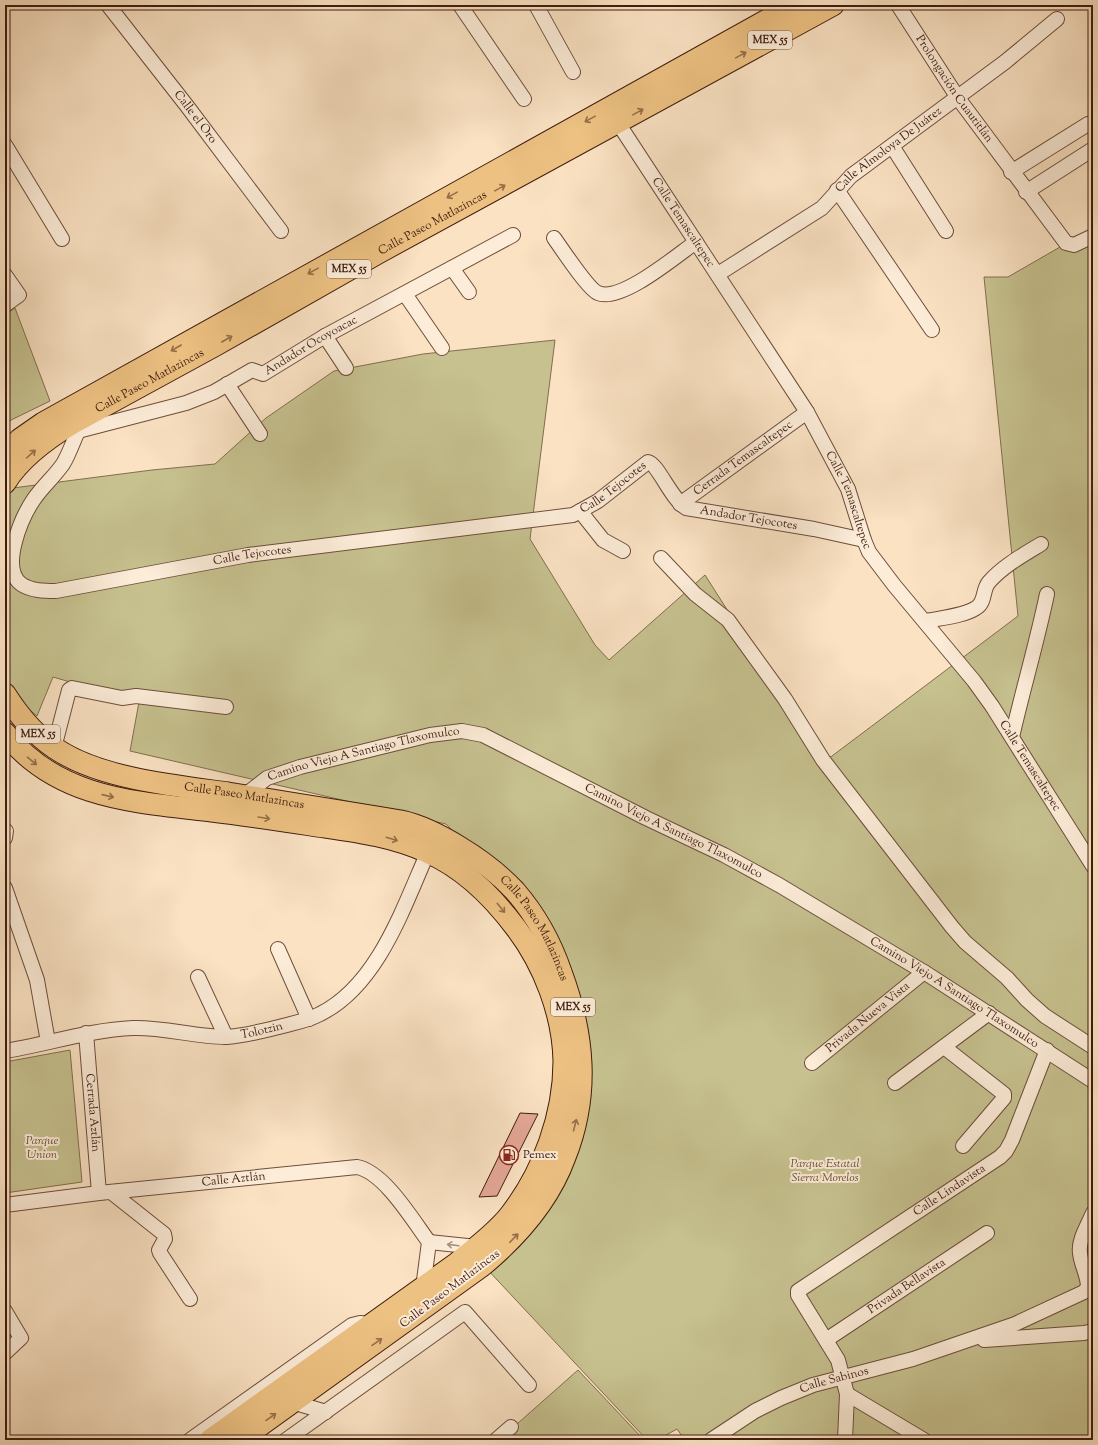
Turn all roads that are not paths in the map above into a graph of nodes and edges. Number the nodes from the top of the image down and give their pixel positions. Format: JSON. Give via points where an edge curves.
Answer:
{"nodes":[{"id":1,"x":108,"y":5,"type":"edge"},
{"id":2,"x":460,"y":5,"type":"edge"},
{"id":3,"x":536,"y":5,"type":"edge"},
{"id":4,"x":794,"y":5,"type":"edge"},
{"id":5,"x":833,"y":5,"type":"edge"},
{"id":6,"x":898,"y":5,"type":"edge"},
{"id":7,"x":1057,"y":19,"type":"dead end"},
{"id":8,"x":574,"y":72,"type":"dead end"},
{"id":9,"x":958,"y":98,"type":"junction"},
{"id":10,"x":524,"y":99,"type":"dead end"},
{"id":11,"x":618,"y":123,"type":"junction"},
{"id":12,"x":1088,"y":124,"type":"dead end"},
{"id":13,"x":5,"y":145,"type":"edge"},
{"id":14,"x":892,"y":146,"type":"junction"},
{"id":15,"x":1093,"y":149,"type":"edge"},
{"id":16,"x":1011,"y":172,"type":"junction"},
{"id":17,"x":837,"y":190,"type":"junction"},
{"id":18,"x":1026,"y":192,"type":"junction"},
{"id":19,"x":281,"y":231,"type":"dead end"},
{"id":20,"x":946,"y":231,"type":"dead end"},
{"id":21,"x":513,"y":235,"type":"dead end"},
{"id":22,"x":1093,"y":236,"type":"edge"},
{"id":23,"x":554,"y":238,"type":"dead end"},
{"id":24,"x":62,"y":239,"type":"dead end"},
{"id":25,"x":696,"y":242,"type":"junction"},
{"id":26,"x":452,"y":268,"type":"junction"},
{"id":27,"x":718,"y":274,"type":"junction"},
{"id":28,"x":5,"y":275,"type":"edge"},
{"id":29,"x":469,"y":292,"type":"dead end"},
{"id":30,"x":405,"y":294,"type":"junction"},
{"id":31,"x":5,"y":305,"type":"edge"},
{"id":32,"x":932,"y":330,"type":"dead end"},
{"id":33,"x":325,"y":336,"type":"junction"},
{"id":34,"x":442,"y":348,"type":"dead end"},
{"id":35,"x":346,"y":368,"type":"dead end"},
{"id":36,"x":227,"y":384,"type":"junction"},
{"id":37,"x":807,"y":412,"type":"junction"},
{"id":38,"x":76,"y":427,"type":"junction"},
{"id":39,"x":260,"y":434,"type":"dead end"},
{"id":40,"x":5,"y":455,"type":"edge"},
{"id":41,"x":5,"y":483,"type":"edge"},
{"id":42,"x":680,"y":504,"type":"junction"},
{"id":43,"x":580,"y":511,"type":"junction"},
{"id":44,"x":864,"y":540,"type":"junction"},
{"id":45,"x":1041,"y":544,"type":"dead end"},
{"id":46,"x":624,"y":551,"type":"dead end"},
{"id":47,"x":661,"y":558,"type":"dead end"},
{"id":48,"x":1047,"y":594,"type":"dead end"},
{"id":49,"x":926,"y":621,"type":"junction"},
{"id":50,"x":5,"y":694,"type":"edge"},
{"id":51,"x":226,"y":707,"type":"dead end"},
{"id":52,"x":5,"y":733,"type":"edge"},
{"id":53,"x":1012,"y":737,"type":"junction"},
{"id":54,"x":54,"y":748,"type":"junction"},
{"id":55,"x":243,"y":796,"type":"junction"},
{"id":56,"x":228,"y":813,"type":"junction"},
{"id":57,"x":428,"y":852,"type":"junction"},
{"id":58,"x":1093,"y":866,"type":"edge"},
{"id":59,"x":5,"y":888,"type":"edge"},
{"id":60,"x":10,"y":920,"type":"edge"},
{"id":61,"x":278,"y":949,"type":"dead end"},
{"id":62,"x":924,"y":972,"type":"junction"},
{"id":63,"x":198,"y":977,"type":"dead end"},
{"id":64,"x":989,"y":1013,"type":"junction"},
{"id":65,"x":309,"y":1019,"type":"junction"},
{"id":66,"x":86,"y":1033,"type":"junction"},
{"id":67,"x":226,"y":1036,"type":"junction"},
{"id":68,"x":48,"y":1042,"type":"junction"},
{"id":69,"x":1093,"y":1046,"type":"edge"},
{"id":70,"x":944,"y":1047,"type":"junction"},
{"id":71,"x":1047,"y":1050,"type":"junction"},
{"id":72,"x":5,"y":1051,"type":"edge"},
{"id":73,"x":812,"y":1063,"type":"dead end"},
{"id":74,"x":1093,"y":1080,"type":"edge"},
{"id":75,"x":895,"y":1083,"type":"dead end"},
{"id":76,"x":963,"y":1146,"type":"dead end"},
{"id":77,"x":105,"y":1193,"type":"junction"},
{"id":78,"x":5,"y":1205,"type":"edge"},
{"id":79,"x":1093,"y":1213,"type":"edge"},
{"id":80,"x":987,"y":1233,"type":"dead end"},
{"id":81,"x":428,"y":1242,"type":"junction"},
{"id":82,"x":477,"y":1247,"type":"junction"},
{"id":83,"x":423,"y":1288,"type":"junction"},
{"id":84,"x":190,"y":1299,"type":"dead end"},
{"id":85,"x":5,"y":1311,"type":"edge"},
{"id":86,"x":372,"y":1325,"type":"junction"},
{"id":87,"x":1093,"y":1331,"type":"edge"},
{"id":88,"x":826,"y":1340,"type":"junction"},
{"id":89,"x":967,"y":1341,"type":"junction"},
{"id":90,"x":5,"y":1353,"type":"edge"},
{"id":91,"x":844,"y":1376,"type":"junction"},
{"id":92,"x":529,"y":1385,"type":"dead end"},
{"id":93,"x":847,"y":1394,"type":"junction"},
{"id":94,"x":292,"y":1402,"type":"junction"},
{"id":95,"x":326,"y":1412,"type":"junction"},
{"id":96,"x":511,"y":1427,"type":"dead end"},
{"id":97,"x":190,"y":1440,"type":"edge"},
{"id":98,"x":210,"y":1440,"type":"edge"},
{"id":99,"x":240,"y":1440,"type":"edge"},
{"id":100,"x":286,"y":1440,"type":"edge"},
{"id":101,"x":496,"y":1440,"type":"edge"},
{"id":102,"x":711,"y":1440,"type":"edge"},
{"id":103,"x":845,"y":1440,"type":"edge"},
{"id":104,"x":924,"y":1440,"type":"edge"}],
"edges":[{"from":1,"to":19,"type":"street","name":"Calle el Oro"},
{"from":2,"to":10,"type":"street"},
{"from":3,"to":8,"type":"street"},
{"from":4,"to":40,"type":"highway","name":"Calle Paseo Matlazincas","number":"MEX 55","one_way":true,"via":[[50,419],[25,435]]},
{"from":11,"to":5,"type":"highway","name":"Calle Paseo Matlazincas","number":"MEX 55","one_way":true},
{"from":6,"to":9,"type":"street","name":"Prolongación Cuautitlán"},
{"from":7,"to":9,"type":"street","name":"Calle Almoloya De Juárez"},
{"from":9,"to":14,"type":"street","name":"Calle Almoloya De Juárez"},
{"from":9,"to":16,"type":"street","name":"Prolongación Cuautitlán"},
{"from":11,"to":25,"type":"street","name":"Calle Temascaltepec"},
{"from":38,"to":11,"type":"highway","name":"Calle Paseo Matlazincas","number":"MEX 55","one_way":true,"via":[[378,253]]},
{"from":12,"to":16,"type":"street"},
{"from":13,"to":24,"type":"street"},
{"from":14,"to":17,"type":"street","name":"Calle Almoloya De Juárez","via":[[851,176]]},
{"from":14,"to":20,"type":"street"},
{"from":15,"to":18,"type":"street"},
{"from":16,"to":18,"type":"street","name":"Prolongación Cuautitlán"},
{"from":17,"to":27,"type":"street","name":"Calle Almoloya De Juárez","via":[[822,208]]},
{"from":17,"to":32,"type":"street"},
{"from":18,"to":22,"type":"street","name":"Prolongación Cuautitlán","via":[[1066,243],[1074,245]]},
{"from":21,"to":26,"type":"street","name":"Andador Ocoyoacac"},
{"from":23,"to":25,"type":"street","via":[[592,288],[602,294],[616,293],[631,286]]},
{"from":25,"to":27,"type":"street","name":"Calle Temascaltepec"},
{"from":26,"to":29,"type":"street"},
{"from":26,"to":30,"type":"street","name":"Andador Ocoyoacac"},
{"from":27,"to":37,"type":"street","name":"Calle Temascaltepec"},
{"from":28,"to":31,"type":"street","via":[[19,295]]},
{"from":30,"to":33,"type":"street","name":"Andador Ocoyoacac"},
{"from":30,"to":34,"type":"street"},
{"from":33,"to":35,"type":"street"},
{"from":33,"to":36,"type":"street","name":"Andador Ocoyoacac","via":[[263,374],[252,370]]},
{"from":36,"to":38,"type":"street","name":"Andador Ocoyoacac","via":[[201,398],[167,409]]},
{"from":36,"to":39,"type":"street"},
{"from":37,"to":42,"type":"street","name":"Cerrada Temascaltepec"},
{"from":37,"to":44,"type":"street","name":"Calle Temascaltepec","via":[[848,489]]},
{"from":41,"to":38,"type":"highway","name":"Calle Paseo Matlazincas","number":"MEX 55","one_way":true,"via":[[28,456],[57,432]]},
{"from":38,"to":43,"type":"street","name":"Calle Tejocotes","via":[[62,466],[26,511],[14,542],[9,562],[11,573],[21,585],[28,588],[56,591],[248,555],[561,517]]},
{"from":42,"to":43,"type":"street","name":"Calle Tejocotes","via":[[650,462],[598,502]]},
{"from":42,"to":44,"type":"street","name":"Andador Tejocotes","via":[[692,510],[814,529]]},
{"from":43,"to":46,"type":"street","via":[[603,540]]},
{"from":44,"to":49,"type":"street","name":"Calle Temascaltepec","via":[[876,561]]},
{"from":45,"to":49,"type":"street","via":[[992,579],[985,587],[983,600],[977,608]]},
{"from":47,"to":69,"type":"street","via":[[695,594],[728,620],[785,699],[823,760],[965,942],[1007,978],[1044,1016]]},
{"from":48,"to":53,"type":"street"},
{"from":49,"to":53,"type":"street","name":"Calle Temascaltepec","via":[[974,681]]},
{"from":50,"to":54,"type":"highway","name":"Calle Paseo Matlazincas","number":"MEX 55","via":[[22,717]]},
{"from":51,"to":54,"type":"street","via":[[136,696],[122,698],[72,688],[69,690]]},
{"from":52,"to":56,"type":"highway","name":"Calle Paseo Matlazincas","number":"MEX 55","one_way":true,"via":[[38,766],[70,785],[130,801]]},
{"from":53,"to":58,"type":"street","name":"Calle Temascaltepec"},
{"from":54,"to":55,"type":"highway","name":"Calle Paseo Matlazincas","number":"MEX 55","via":[[82,762],[111,772]]},
{"from":55,"to":56,"type":"street","name":"Camino Viejo A Santiago Tlaxomulco"},
{"from":55,"to":62,"type":"street","name":"Camino Viejo A Santiago Tlaxomulco","via":[[259,783],[281,772],[430,735],[472,732],[483,735],[724,855],[780,885]]},
{"from":94,"to":55,"type":"highway","name":"Calle Paseo Matlazincas","number":"MEX 55","one_way":true,"via":[[482,1266],[523,1228],[558,1174],[572,1138],[580,1101],[581,1049],[575,1014],[566,984],[549,944],[516,892],[492,869],[441,835],[414,824]]},
{"from":56,"to":57,"type":"highway","name":"Calle Paseo Matlazincas","number":"MEX 55","one_way":true,"via":[[367,833],[390,838]]},
{"from":57,"to":65,"type":"street","name":"Tolotzin","via":[[376,962],[342,1001]]},
{"from":57,"to":82,"type":"highway","name":"Calle Paseo Matlazincas","number":"MEX 55","one_way":true,"via":[[475,882],[499,905],[522,935],[545,977],[561,1032],[564,1064],[562,1086],[557,1116],[544,1157],[510,1216]]},
{"from":59,"to":60,"type":"street"},
{"from":60,"to":68,"type":"street","via":[[37,980]]},
{"from":61,"to":65,"type":"street"},
{"from":62,"to":64,"type":"street","name":"Camino Viejo A Santiago Tlaxomulco"},
{"from":62,"to":73,"type":"street","name":"Privada Nueva Vista"},
{"from":63,"to":67,"type":"street"},
{"from":64,"to":70,"type":"street"},
{"from":64,"to":71,"type":"street","name":"Camino Viejo A Santiago Tlaxomulco"},
{"from":65,"to":67,"type":"street","name":"Tolotzin","via":[[258,1032]]},
{"from":66,"to":67,"type":"street","name":"Tolotzin","via":[[134,1028]]},
{"from":66,"to":68,"type":"street","name":"Tolotzin"},
{"from":66,"to":77,"type":"street","name":"Cerrada Aztlán"},
{"from":68,"to":72,"type":"street","name":"Tolotzin"},
{"from":70,"to":75,"type":"street"},
{"from":70,"to":76,"type":"street","via":[[1004,1094],[1004,1098]]},
{"from":71,"to":74,"type":"street","name":"Camino Viejo A Santiago Tlaxomulco"},
{"from":71,"to":88,"type":"street","name":"Calle Lindavista","via":[[1012,1140],[1000,1157],[798,1291]]},
{"from":77,"to":78,"type":"street","name":"Calle Aztlán"},
{"from":77,"to":81,"type":"street","name":"Calle Aztlán","via":[[357,1167],[366,1169],[383,1182]]},
{"from":77,"to":84,"type":"street","via":[[162,1231],[165,1238],[160,1253]]},
{"from":79,"to":89,"type":"street","via":[[1080,1242],[1088,1282],[1084,1292],[1015,1324]]},
{"from":80,"to":88,"type":"street","name":"Privada Bellavista"},
{"from":82,"to":81,"type":"street","one_way":true},
{"from":81,"to":83,"type":"street"},
{"from":82,"to":83,"type":"highway","name":"Calle Paseo Matlazincas","number":"MEX 55"},
{"from":83,"to":86,"type":"highway","name":"Calle Paseo Matlazincas","number":"MEX 55"},
{"from":85,"to":90,"type":"street","via":[[19,1333],[20,1340]]},
{"from":86,"to":97,"type":"street","via":[[360,1322],[352,1325]]},
{"from":86,"to":98,"type":"highway","name":"Calle Paseo Matlazincas","number":"MEX 55"},
{"from":87,"to":89,"type":"street"},
{"from":88,"to":91,"type":"street"},
{"from":89,"to":91,"type":"street","name":"Calle Sabinos","via":[[890,1367]]},
{"from":91,"to":93,"type":"street"},
{"from":91,"to":102,"type":"street","name":"Calle Sabinos","via":[[781,1398],[755,1411]]},
{"from":92,"to":95,"type":"street","via":[[466,1312]]},
{"from":93,"to":103,"type":"street"},
{"from":93,"to":104,"type":"street"},
{"from":94,"to":95,"type":"street"},
{"from":99,"to":94,"type":"highway","name":"Calle Paseo Matlazincas","number":"MEX 55","one_way":true},
{"from":95,"to":100,"type":"street"},
{"from":96,"to":101,"type":"street"}]}
